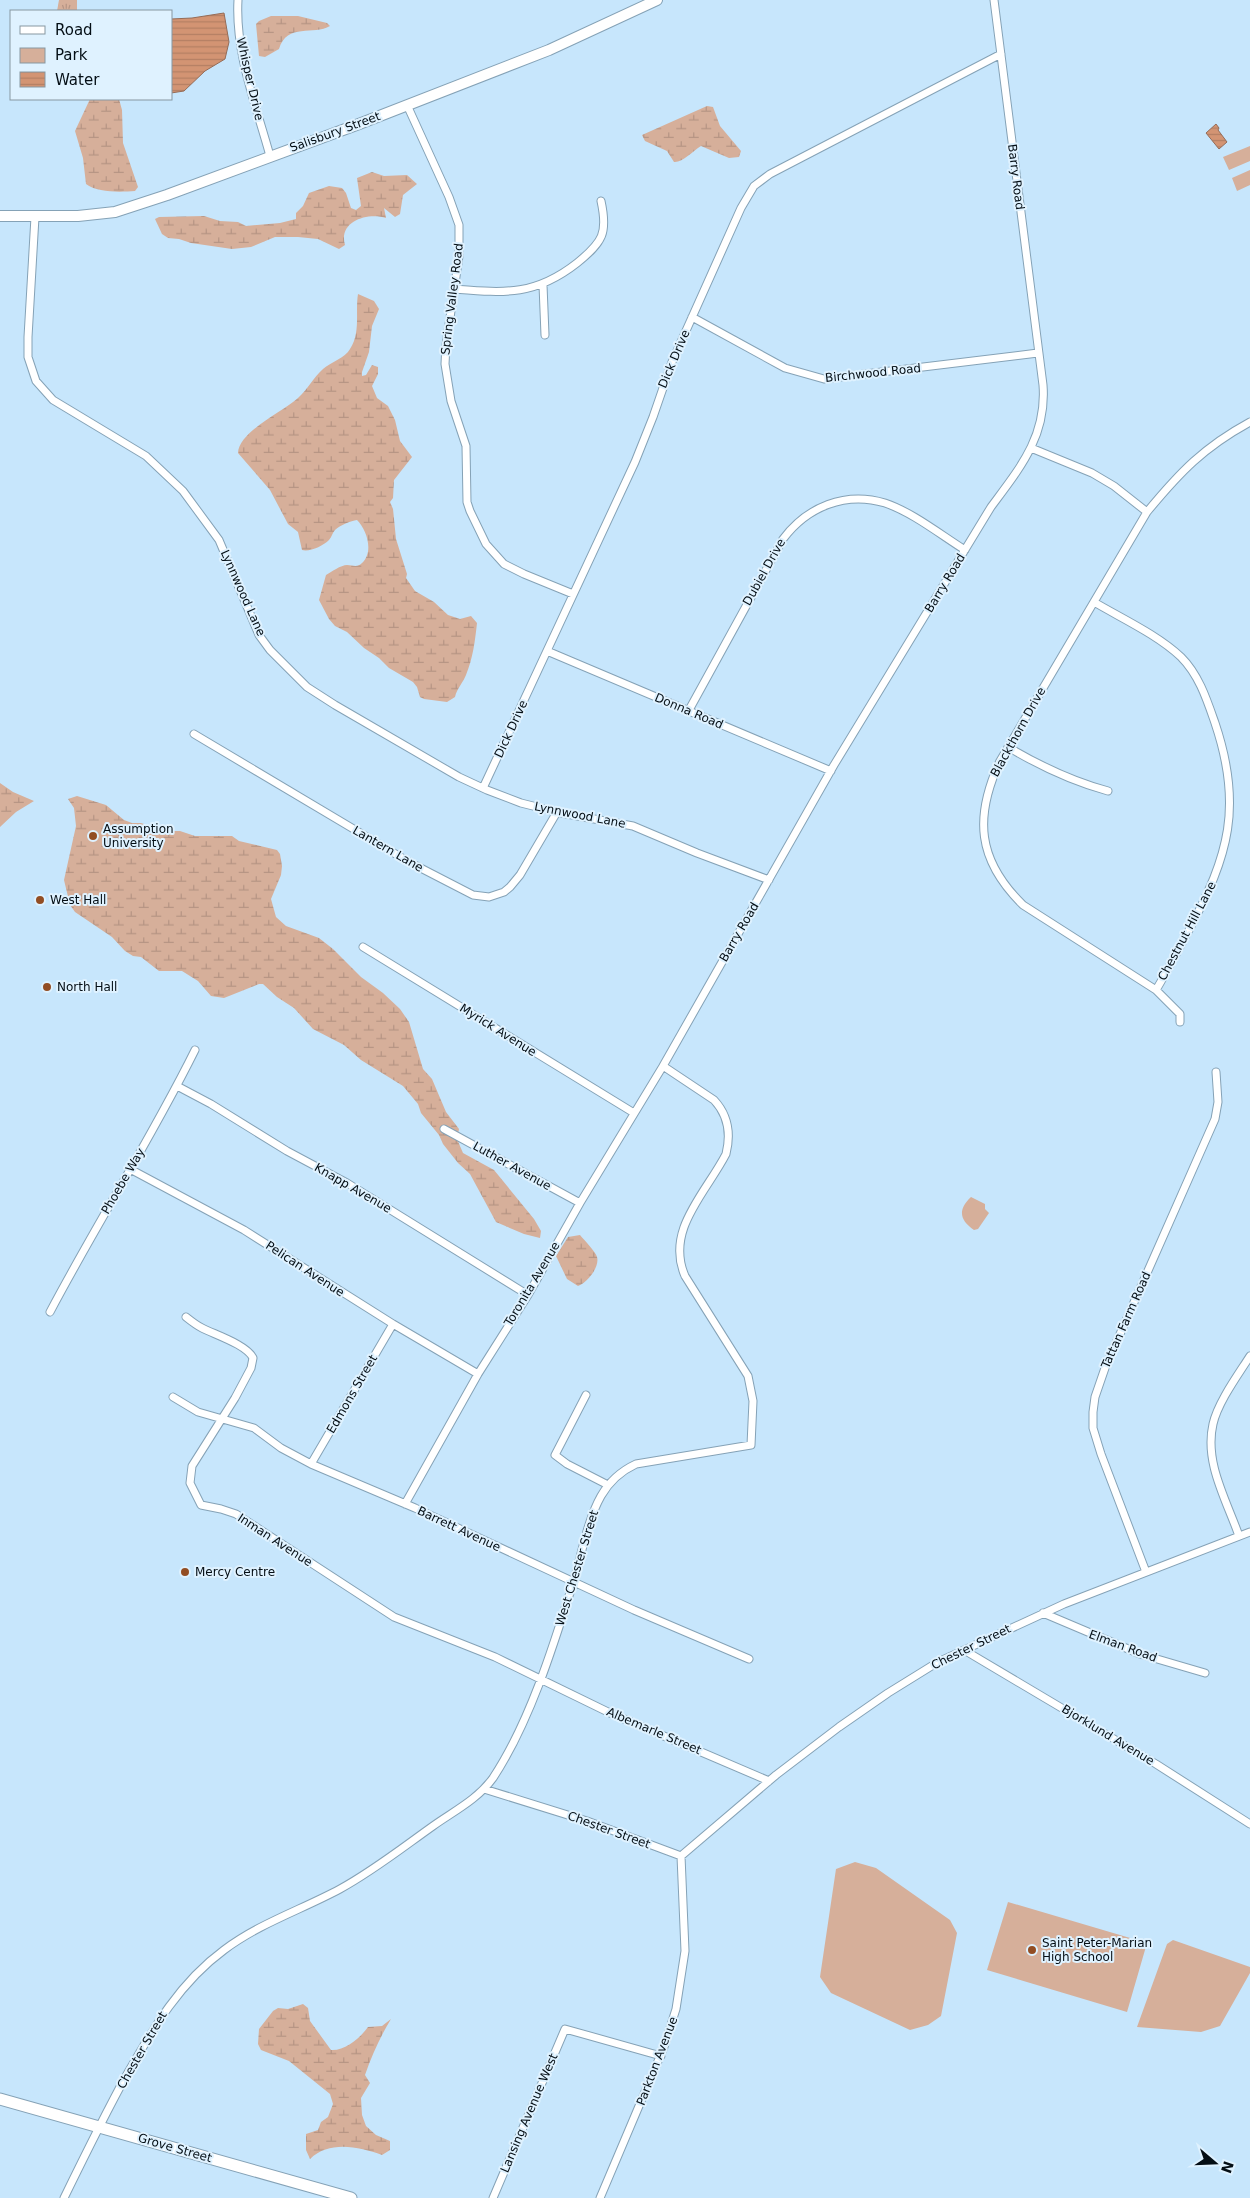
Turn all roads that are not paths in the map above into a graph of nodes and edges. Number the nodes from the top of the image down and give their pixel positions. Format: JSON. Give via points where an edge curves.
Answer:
{"nodes":[{"id":1,"x":238,"y":0,"type":"edge"},
{"id":2,"x":657,"y":0,"type":"edge"},
{"id":3,"x":994,"y":0,"type":"edge"},
{"id":4,"x":1001,"y":54,"type":"junction"},
{"id":5,"x":407,"y":105,"type":"junction"},
{"id":6,"x":270,"y":156,"type":"junction"},
{"id":7,"x":601,"y":201,"type":"dead end"},
{"id":8,"x":0,"y":216,"type":"edge"},
{"id":9,"x":35,"y":217,"type":"junction"},
{"id":10,"x":543,"y":285,"type":"junction"},
{"id":11,"x":454,"y":288,"type":"junction"},
{"id":12,"x":692,"y":317,"type":"junction"},
{"id":13,"x":545,"y":335,"type":"dead end"},
{"id":14,"x":1038,"y":353,"type":"junction"},
{"id":15,"x":1250,"y":422,"type":"edge"},
{"id":16,"x":1031,"y":448,"type":"junction"},
{"id":17,"x":1147,"y":512,"type":"junction"},
{"id":18,"x":965,"y":550,"type":"junction"},
{"id":19,"x":574,"y":594,"type":"junction"},
{"id":20,"x":1094,"y":602,"type":"junction"},
{"id":21,"x":547,"y":651,"type":"junction"},
{"id":22,"x":689,"y":710,"type":"junction"},
{"id":23,"x":194,"y":734,"type":"dead end"},
{"id":24,"x":1008,"y":747,"type":"junction"},
{"id":25,"x":831,"y":771,"type":"junction"},
{"id":26,"x":483,"y":788,"type":"junction"},
{"id":27,"x":1108,"y":790,"type":"dead end"},
{"id":28,"x":557,"y":812,"type":"junction"},
{"id":29,"x":769,"y":880,"type":"junction"},
{"id":30,"x":363,"y":947,"type":"dead end"},
{"id":31,"x":1156,"y":990,"type":"junction"},
{"id":32,"x":1180,"y":1022,"type":"dead end"},
{"id":33,"x":195,"y":1050,"type":"dead end"},
{"id":34,"x":663,"y":1066,"type":"junction"},
{"id":35,"x":1216,"y":1072,"type":"dead end"},
{"id":36,"x":177,"y":1086,"type":"junction"},
{"id":37,"x":634,"y":1113,"type":"junction"},
{"id":38,"x":444,"y":1129,"type":"dead end"},
{"id":39,"x":130,"y":1169,"type":"junction"},
{"id":40,"x":580,"y":1203,"type":"junction"},
{"id":41,"x":528,"y":1295,"type":"junction"},
{"id":42,"x":50,"y":1312,"type":"dead end"},
{"id":43,"x":186,"y":1317,"type":"dead end"},
{"id":44,"x":393,"y":1324,"type":"junction"},
{"id":45,"x":1250,"y":1356,"type":"edge"},
{"id":46,"x":478,"y":1374,"type":"junction"},
{"id":47,"x":586,"y":1395,"type":"dead end"},
{"id":48,"x":173,"y":1397,"type":"dead end"},
{"id":49,"x":222,"y":1418,"type":"junction"},
{"id":50,"x":311,"y":1464,"type":"junction"},
{"id":51,"x":608,"y":1485,"type":"junction"},
{"id":52,"x":405,"y":1504,"type":"junction"},
{"id":53,"x":1250,"y":1532,"type":"edge"},
{"id":54,"x":1239,"y":1536,"type":"junction"},
{"id":55,"x":1146,"y":1572,"type":"junction"},
{"id":56,"x":573,"y":1582,"type":"junction"},
{"id":57,"x":1044,"y":1613,"type":"junction"},
{"id":58,"x":964,"y":1650,"type":"junction"},
{"id":59,"x":749,"y":1659,"type":"dead end"},
{"id":60,"x":1205,"y":1673,"type":"dead end"},
{"id":61,"x":539,"y":1680,"type":"junction"},
{"id":62,"x":769,"y":1781,"type":"junction"},
{"id":63,"x":484,"y":1789,"type":"junction"},
{"id":64,"x":1250,"y":1824,"type":"edge"},
{"id":65,"x":681,"y":1856,"type":"junction"},
{"id":66,"x":661,"y":2056,"type":"junction"},
{"id":67,"x":0,"y":2098,"type":"edge"},
{"id":68,"x":99,"y":2127,"type":"junction"},
{"id":69,"x":64,"y":2198,"type":"edge"},
{"id":70,"x":351,"y":2198,"type":"edge"},
{"id":71,"x":493,"y":2198,"type":"edge"},
{"id":72,"x":600,"y":2198,"type":"edge"}],
"edges":[{"from":1,"to":6,"type":"street","name":"Whisper Drive","via":[[245,68]]},
{"from":2,"to":5,"type":"main road","name":"Salisbury Street","via":[[579,38]]},
{"from":3,"to":4,"type":"street","name":"Barry Road"},
{"from":4,"to":12,"type":"street","name":"Dick Drive","via":[[761,179],[741,208]]},
{"from":4,"to":14,"type":"street","name":"Barry Road"},
{"from":5,"to":6,"type":"main road","name":"Salisbury Street"},
{"from":5,"to":11,"type":"street","name":"Spring Valley Road","via":[[458,217],[460,241]]},
{"from":6,"to":9,"type":"main road","name":"Salisbury Street","via":[[115,212]]},
{"from":7,"to":10,"type":"street","via":[[605,220],[598,242],[572,267]]},
{"from":8,"to":9,"type":"main road","name":"Salisbury Street"},
{"from":9,"to":26,"type":"street","name":"Lynnwood Lane","via":[[28,358],[32,374],[44,392],[66,409],[146,456],[183,490],[219,540],[259,635],[308,687],[458,777]]},
{"from":10,"to":11,"type":"street","via":[[500,291]]},
{"from":10,"to":13,"type":"street"},
{"from":11,"to":19,"type":"street","name":"Spring Valley Road","via":[[446,345],[446,373],[451,401],[466,446],[470,511],[486,544],[504,564]]},
{"from":12,"to":14,"type":"street","name":"Birchwood Road","via":[[785,368],[824,379]]},
{"from":12,"to":19,"type":"street","name":"Dick Drive","via":[[666,377],[646,436]]},
{"from":14,"to":16,"type":"street","name":"Barry Road","via":[[1043,412]]},
{"from":15,"to":17,"type":"street","name":"Blackthorn Drive","via":[[1196,458]]},
{"from":16,"to":17,"type":"street","via":[[1092,473]]},
{"from":16,"to":18,"type":"street","name":"Barry Road"},
{"from":17,"to":20,"type":"street","name":"Blackthorn Drive"},
{"from":18,"to":22,"type":"street","name":"Dubiel Drive","via":[[898,509],[879,502],[847,500],[811,512],[783,538]]},
{"from":18,"to":25,"type":"street","name":"Barry Road"},
{"from":19,"to":21,"type":"street","name":"Dick Drive"},
{"from":20,"to":24,"type":"street","name":"Blackthorn Drive"},
{"from":20,"to":31,"type":"street","name":"Chestnut Hill Lane","via":[[1180,656],[1195,674],[1210,708],[1228,771],[1230,817],[1220,866],[1210,891]]},
{"from":21,"to":22,"type":"street","name":"Donna Road"},
{"from":21,"to":26,"type":"street","name":"Dick Drive"},
{"from":22,"to":25,"type":"street","name":"Donna Road"},
{"from":23,"to":28,"type":"street","name":"Lantern Lane","via":[[410,862],[473,895],[489,897],[510,887]]},
{"from":24,"to":27,"type":"street","via":[[1057,773]]},
{"from":24,"to":31,"type":"street","name":"Blackthorn Drive","via":[[990,784],[983,808],[984,838],[1003,883],[1023,905]]},
{"from":25,"to":29,"type":"street","name":"Barry Road"},
{"from":26,"to":28,"type":"street","name":"Lynnwood Lane","via":[[520,803]]},
{"from":28,"to":29,"type":"street","name":"Lynnwood Lane","via":[[633,826]]},
{"from":29,"to":34,"type":"street","name":"Barry Road"},
{"from":30,"to":37,"type":"street","name":"Myrick Avenue"},
{"from":31,"to":32,"type":"street","name":"Blackthorn Drive","via":[[1180,1014]]},
{"from":33,"to":36,"type":"street","name":"Phoebe Way"},
{"from":34,"to":37,"type":"street","name":"Toronita Avenue"},
{"from":34,"to":51,"type":"street","name":"West Chester Street","via":[[708,1095],[721,1108],[728,1128],[729,1144],[721,1164],[684,1225],[678,1252],[684,1276],[748,1376],[752,1401],[751,1445],[636,1464]]},
{"from":35,"to":55,"type":"street","name":"Tattan Farm Road","via":[[1218,1102],[1215,1119],[1105,1368],[1093,1407],[1093,1428],[1101,1454]]},
{"from":36,"to":39,"type":"street","name":"Phoebe Way"},
{"from":36,"to":41,"type":"street","name":"Knapp Avenue","via":[[347,1183]]},
{"from":37,"to":40,"type":"street","name":"Toronita Avenue"},
{"from":38,"to":40,"type":"street","name":"Luther Avenue"},
{"from":39,"to":42,"type":"street","name":"Phoebe Way"},
{"from":39,"to":44,"type":"street","name":"Pelican Avenue","via":[[233,1223]]},
{"from":40,"to":41,"type":"street","name":"Toronita Avenue"},
{"from":41,"to":46,"type":"street","name":"Toronita Avenue"},
{"from":43,"to":49,"type":"street","name":"Inman Avenue","via":[[253,1357],[251,1368]]},
{"from":44,"to":46,"type":"street","name":"Pelican Avenue"},
{"from":44,"to":50,"type":"street","name":"Edmons Street"},
{"from":45,"to":54,"type":"street","via":[[1217,1414],[1211,1438],[1215,1469]]},
{"from":46,"to":52,"type":"street","name":"Toronita Avenue"},
{"from":47,"to":51,"type":"street","via":[[555,1455]]},
{"from":48,"to":49,"type":"street","name":"Barrett Avenue","via":[[198,1412]]},
{"from":49,"to":50,"type":"street","name":"Barrett Avenue","via":[[254,1428]]},
{"from":49,"to":61,"type":"street","name":"Inman Avenue","via":[[190,1472],[191,1487],[201,1505],[236,1514],[394,1617],[495,1658]]},
{"from":50,"to":52,"type":"street","name":"Barrett Avenue"},
{"from":51,"to":56,"type":"street","name":"West Chester Street","via":[[596,1506]]},
{"from":52,"to":56,"type":"street","name":"Barrett Avenue"},
{"from":53,"to":54,"type":"street","name":"Chester Street"},
{"from":54,"to":55,"type":"street","name":"Chester Street"},
{"from":55,"to":57,"type":"street","name":"Chester Street"},
{"from":56,"to":59,"type":"street","name":"Barrett Avenue"},
{"from":56,"to":61,"type":"street","name":"West Chester Street"},
{"from":57,"to":58,"type":"street","name":"Chester Street"},
{"from":57,"to":60,"type":"street","name":"Elman Road","via":[[1140,1654]]},
{"from":58,"to":62,"type":"street","name":"Chester Street","via":[[888,1693]]},
{"from":58,"to":64,"type":"street","name":"Bjorklund Avenue","via":[[1084,1720]]},
{"from":61,"to":62,"type":"street","name":"Albemarle Street"},
{"from":61,"to":63,"type":"street","name":"West Chester Street","via":[[509,1750]]},
{"from":62,"to":65,"type":"street","name":"Chester Street"},
{"from":63,"to":65,"type":"street","name":"Chester Street"},
{"from":63,"to":68,"type":"street","name":"Chester Street","via":[[373,1871],[262,1926],[211,1960],[184,1987],[159,2020]]},
{"from":65,"to":66,"type":"street","name":"Parkton Avenue","via":[[683,1970],[676,2009]]},
{"from":66,"to":71,"type":"street","name":"Lansing Avenue West","via":[[565,2029]]},
{"from":66,"to":72,"type":"street","name":"Parkton Avenue"},
{"from":67,"to":68,"type":"main road","name":"Grove Street"},
{"from":68,"to":69,"type":"street","name":"Chester Street"},
{"from":68,"to":70,"type":"main road","name":"Grove Street"}]}
